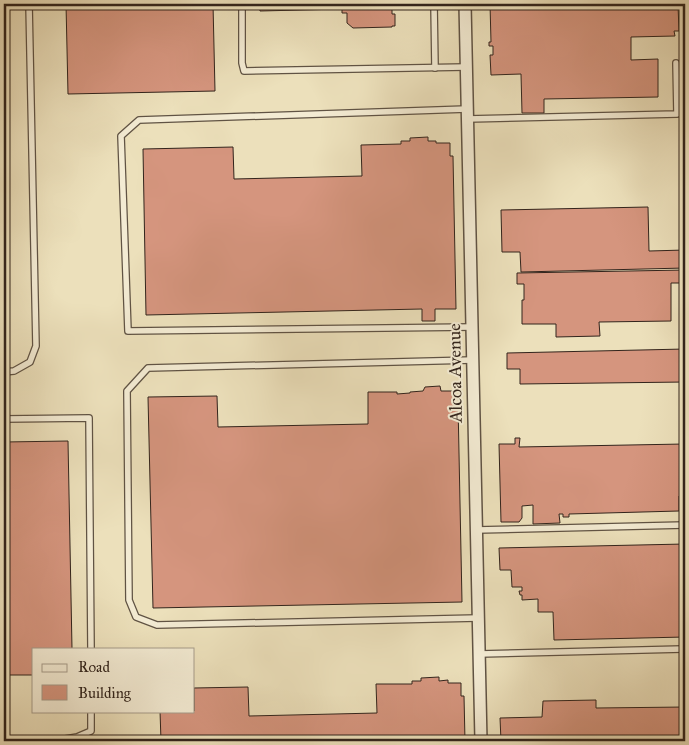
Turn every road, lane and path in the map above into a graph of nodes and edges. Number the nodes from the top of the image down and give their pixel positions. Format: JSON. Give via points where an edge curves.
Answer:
{"nodes":[{"id":1,"x":29,"y":4,"type":"edge"},
{"id":2,"x":242,"y":4,"type":"edge"},
{"id":3,"x":434,"y":4,"type":"edge"},
{"id":4,"x":465,"y":4,"type":"edge"},
{"id":5,"x":676,"y":64,"type":"dead end"},
{"id":6,"x":466,"y":67,"type":"junction"},
{"id":7,"x":435,"y":68,"type":"junction"},
{"id":8,"x":467,"y":114,"type":"junction"},
{"id":9,"x":472,"y":327,"type":"junction"},
{"id":10,"x":473,"y":360,"type":"junction"},
{"id":11,"x":4,"y":372,"type":"edge"},
{"id":12,"x":4,"y":420,"type":"edge"},
{"id":13,"x":685,"y":525,"type":"edge"},
{"id":14,"x":476,"y":530,"type":"junction"},
{"id":15,"x":478,"y":618,"type":"junction"},
{"id":16,"x":91,"y":648,"type":"edge"},
{"id":17,"x":684,"y":650,"type":"dead end"},
{"id":18,"x":479,"y":654,"type":"junction"},
{"id":19,"x":91,"y":712,"type":"edge"},
{"id":20,"x":4,"y":740,"type":"edge"},
{"id":21,"x":481,"y":741,"type":"edge"}],
"edges":[{"from":1,"to":11,"type":"lane","via":[[36,346],[30,362],[14,372]]},
{"from":2,"to":7,"type":"lane","via":[[244,72]]},
{"from":3,"to":7,"type":"lane"},
{"from":4,"to":6,"type":"street","name":"Alcoa Avenue"},
{"from":5,"to":8,"type":"lane","via":[[677,114]]},
{"from":6,"to":7,"type":"lane"},
{"from":6,"to":8,"type":"street","name":"Alcoa Avenue"},
{"from":8,"to":9,"type":"street","name":"Alcoa Avenue"},
{"from":8,"to":9,"type":"lane","via":[[138,120],[121,136],[128,331]]},
{"from":9,"to":10,"type":"street","name":"Alcoa Avenue"},
{"from":10,"to":14,"type":"street","name":"Alcoa Avenue"},
{"from":10,"to":15,"type":"lane","via":[[148,368],[127,391],[129,600],[136,617],[157,625]]},
{"from":12,"to":16,"type":"lane","via":[[89,418]]},
{"from":13,"to":14,"type":"lane"},
{"from":14,"to":15,"type":"street","name":"Alcoa Avenue"},
{"from":15,"to":18,"type":"street","name":"Alcoa Avenue"},
{"from":17,"to":18,"type":"lane"},
{"from":18,"to":21,"type":"street","name":"Alcoa Avenue"},
{"from":19,"to":20,"type":"lane","via":[[91,731],[77,737]]}]}
